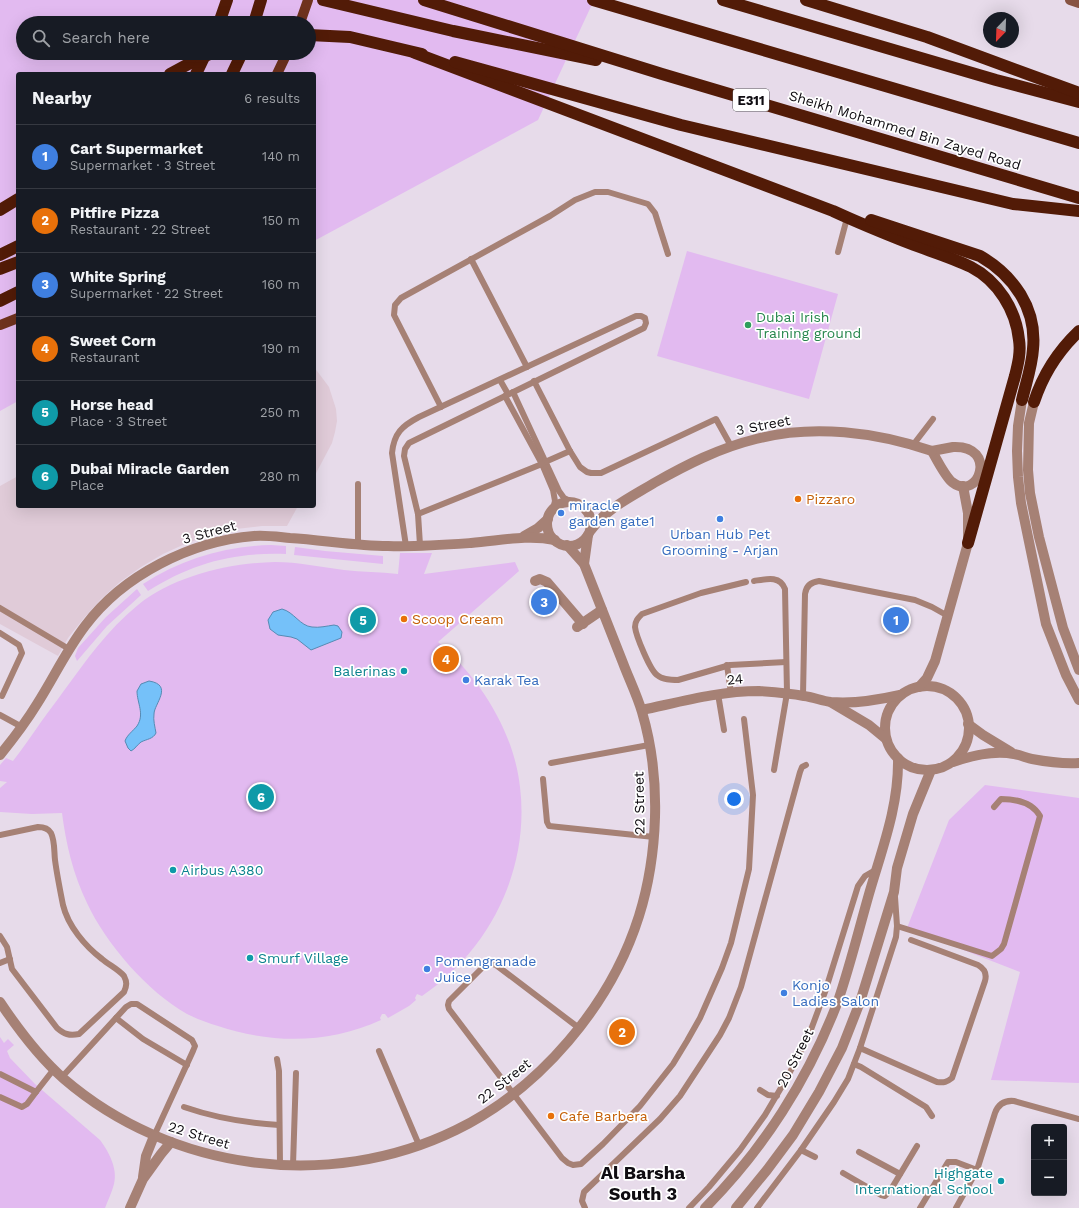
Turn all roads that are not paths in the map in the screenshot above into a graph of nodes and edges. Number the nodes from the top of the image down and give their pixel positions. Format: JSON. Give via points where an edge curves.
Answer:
{"nodes":[{"id":1,"x":227,"y":0,"type":"edge"},
{"id":2,"x":261,"y":0,"type":"edge"},
{"id":3,"x":308,"y":0,"type":"edge"},
{"id":4,"x":323,"y":0,"type":"edge"},
{"id":5,"x":424,"y":0,"type":"edge"},
{"id":6,"x":593,"y":0,"type":"edge"},
{"id":7,"x":723,"y":0,"type":"edge"},
{"id":8,"x":806,"y":0,"type":"edge"},
{"id":9,"x":1070,"y":0,"type":"edge"},
{"id":10,"x":1079,"y":3,"type":"edge"},
{"id":11,"x":221,"y":16,"type":"edge"},
{"id":12,"x":256,"y":16,"type":"edge"},
{"id":13,"x":302,"y":16,"type":"edge"},
{"id":14,"x":316,"y":35,"type":"edge"},
{"id":15,"x":415,"y":53,"type":"junction"},
{"id":16,"x":196,"y":60,"type":"edge"},
{"id":17,"x":203,"y":60,"type":"edge"},
{"id":18,"x":239,"y":60,"type":"edge"},
{"id":19,"x":284,"y":60,"type":"edge"},
{"id":20,"x":174,"y":72,"type":"edge"},
{"id":21,"x":197,"y":72,"type":"edge"},
{"id":22,"x":233,"y":72,"type":"edge"},
{"id":23,"x":278,"y":72,"type":"edge"},
{"id":24,"x":662,"y":74,"type":"junction"},
{"id":25,"x":1079,"y":93,"type":"edge"},
{"id":26,"x":1079,"y":102,"type":"edge"},
{"id":27,"x":1079,"y":143,"type":"edge"},
{"id":28,"x":1079,"y":198,"type":"edge"},
{"id":29,"x":16,"y":200,"type":"edge"},
{"id":30,"x":0,"y":210,"type":"edge"},
{"id":31,"x":832,"y":211,"type":"junction"},
{"id":32,"x":1079,"y":211,"type":"edge"},
{"id":33,"x":847,"y":218,"type":"junction"},
{"id":34,"x":16,"y":247,"type":"edge"},
{"id":35,"x":838,"y":252,"type":"dead end"},
{"id":36,"x":668,"y":254,"type":"dead end"},
{"id":37,"x":0,"y":255,"type":"edge"},
{"id":38,"x":471,"y":259,"type":"junction"},
{"id":39,"x":16,"y":263,"type":"edge"},
{"id":40,"x":0,"y":269,"type":"edge"},
{"id":41,"x":16,"y":293,"type":"edge"},
{"id":42,"x":0,"y":301,"type":"edge"},
{"id":43,"x":16,"y":319,"type":"edge"},
{"id":44,"x":0,"y":324,"type":"edge"},
{"id":45,"x":1079,"y":331,"type":"edge"},
{"id":46,"x":527,"y":367,"type":"junction"},
{"id":47,"x":500,"y":380,"type":"junction"},
{"id":48,"x":534,"y":381,"type":"junction"},
{"id":49,"x":509,"y":394,"type":"junction"},
{"id":50,"x":1028,"y":401,"type":"junction"},
{"id":51,"x":441,"y":408,"type":"junction"},
{"id":52,"x":933,"y":419,"type":"dead end"},
{"id":53,"x":913,"y":445,"type":"junction"},
{"id":54,"x":731,"y":446,"type":"junction"},
{"id":55,"x":570,"y":451,"type":"junction"},
{"id":56,"x":932,"y":452,"type":"junction"},
{"id":57,"x":544,"y":463,"type":"junction"},
{"id":58,"x":358,"y":484,"type":"dead end"},
{"id":59,"x":962,"y":486,"type":"junction"},
{"id":60,"x":572,"y":502,"type":"junction"},
{"id":61,"x":613,"y":507,"type":"junction"},
{"id":62,"x":553,"y":509,"type":"junction"},
{"id":63,"x":586,"y":510,"type":"junction"},
{"id":64,"x":418,"y":514,"type":"junction"},
{"id":65,"x":548,"y":519,"type":"junction"},
{"id":66,"x":589,"y":532,"type":"junction"},
{"id":67,"x":520,"y":537,"type":"junction"},
{"id":68,"x":555,"y":540,"type":"junction"},
{"id":69,"x":968,"y":543,"type":"junction"},
{"id":70,"x":358,"y":545,"type":"junction"},
{"id":71,"x":420,"y":545,"type":"junction"},
{"id":72,"x":567,"y":545,"type":"junction"},
{"id":73,"x":406,"y":546,"type":"junction"},
{"id":74,"x":584,"y":564,"type":"junction"},
{"id":75,"x":535,"y":581,"type":"dead end"},
{"id":76,"x":754,"y":581,"type":"dead end"},
{"id":77,"x":746,"y":582,"type":"dead end"},
{"id":78,"x":0,"y":608,"type":"edge"},
{"id":79,"x":602,"y":610,"type":"junction"},
{"id":80,"x":948,"y":616,"type":"junction"},
{"id":81,"x":0,"y":633,"type":"edge"},
{"id":82,"x":69,"y":649,"type":"junction"},
{"id":83,"x":786,"y":662,"type":"junction"},
{"id":84,"x":727,"y":666,"type":"junction"},
{"id":85,"x":1079,"y":670,"type":"edge"},
{"id":86,"x":919,"y":687,"type":"junction"},
{"id":87,"x":731,"y":693,"type":"junction"},
{"id":88,"x":787,"y":693,"type":"junction"},
{"id":89,"x":718,"y":694,"type":"junction"},
{"id":90,"x":900,"y":695,"type":"junction"},
{"id":91,"x":2,"y":696,"type":"dead end"},
{"id":92,"x":803,"y":696,"type":"junction"},
{"id":93,"x":1079,"y":700,"type":"edge"},
{"id":94,"x":830,"y":702,"type":"junction"},
{"id":95,"x":642,"y":710,"type":"junction"},
{"id":96,"x":0,"y":715,"type":"edge"},
{"id":97,"x":744,"y":720,"type":"dead end"},
{"id":98,"x":968,"y":724,"type":"junction"},
{"id":99,"x":22,"y":726,"type":"junction"},
{"id":100,"x":724,"y":730,"type":"dead end"},
{"id":101,"x":886,"y":739,"type":"junction"},
{"id":102,"x":649,"y":744,"type":"junction"},
{"id":103,"x":1014,"y":754,"type":"junction"},
{"id":104,"x":1079,"y":754,"type":"edge"},
{"id":105,"x":0,"y":755,"type":"edge"},
{"id":106,"x":898,"y":758,"type":"junction"},
{"id":107,"x":551,"y":763,"type":"dead end"},
{"id":108,"x":950,"y":763,"type":"junction"},
{"id":109,"x":1067,"y":763,"type":"junction"},
{"id":110,"x":1079,"y":763,"type":"edge"},
{"id":111,"x":806,"y":765,"type":"dead end"},
{"id":112,"x":774,"y":770,"type":"dead end"},
{"id":113,"x":931,"y":770,"type":"junction"},
{"id":114,"x":544,"y":779,"type":"dead end"},
{"id":115,"x":994,"y":807,"type":"dead end"},
{"id":116,"x":0,"y":835,"type":"edge"},
{"id":117,"x":654,"y":837,"type":"junction"},
{"id":118,"x":876,"y":869,"type":"junction"},
{"id":119,"x":894,"y":892,"type":"junction"},
{"id":120,"x":897,"y":926,"type":"junction"},
{"id":121,"x":0,"y":936,"type":"edge"},
{"id":122,"x":911,"y":940,"type":"dead end"},
{"id":123,"x":10,"y":959,"type":"junction"},
{"id":124,"x":0,"y":963,"type":"edge"},
{"id":125,"x":0,"y":1002,"type":"edge"},
{"id":126,"x":116,"y":1018,"type":"junction"},
{"id":127,"x":579,"y":1028,"type":"junction"},
{"id":128,"x":860,"y":1048,"type":"junction"},
{"id":129,"x":379,"y":1051,"type":"dead end"},
{"id":130,"x":277,"y":1059,"type":"dead end"},
{"id":131,"x":187,"y":1064,"type":"junction"},
{"id":132,"x":854,"y":1064,"type":"junction"},
{"id":133,"x":54,"y":1069,"type":"junction"},
{"id":134,"x":296,"y":1073,"type":"dead end"},
{"id":135,"x":0,"y":1074,"type":"edge"},
{"id":136,"x":62,"y":1077,"type":"junction"},
{"id":137,"x":760,"y":1090,"type":"dead end"},
{"id":138,"x":36,"y":1092,"type":"junction"},
{"id":139,"x":514,"y":1094,"type":"junction"},
{"id":140,"x":777,"y":1096,"type":"junction"},
{"id":141,"x":0,"y":1097,"type":"edge"},
{"id":142,"x":184,"y":1107,"type":"dead end"},
{"id":143,"x":932,"y":1116,"type":"dead end"},
{"id":144,"x":1079,"y":1119,"type":"edge"},
{"id":145,"x":279,"y":1125,"type":"junction"},
{"id":146,"x":154,"y":1136,"type":"junction"},
{"id":147,"x":171,"y":1142,"type":"junction"},
{"id":148,"x":419,"y":1145,"type":"junction"},
{"id":149,"x":917,"y":1146,"type":"dead end"},
{"id":150,"x":801,"y":1150,"type":"junction"},
{"id":151,"x":859,"y":1152,"type":"dead end"},
{"id":152,"x":815,"y":1156,"type":"dead end"},
{"id":153,"x":280,"y":1165,"type":"junction"},
{"id":154,"x":293,"y":1165,"type":"junction"},
{"id":155,"x":977,"y":1170,"type":"junction"},
{"id":156,"x":843,"y":1173,"type":"dead end"},
{"id":157,"x":900,"y":1174,"type":"junction"},
{"id":158,"x":143,"y":1179,"type":"junction"},
{"id":159,"x":130,"y":1208,"type":"edge"},
{"id":160,"x":585,"y":1208,"type":"edge"},
{"id":161,"x":689,"y":1208,"type":"edge"},
{"id":162,"x":705,"y":1208,"type":"edge"},
{"id":163,"x":736,"y":1208,"type":"edge"},
{"id":164,"x":757,"y":1208,"type":"edge"},
{"id":165,"x":920,"y":1208,"type":"edge"},
{"id":166,"x":956,"y":1208,"type":"edge"}],
"edges":[{"from":1,"to":11,"type":"highway"},
{"from":2,"to":12,"type":"highway"},
{"from":3,"to":13,"type":"main road"},
{"from":4,"to":24,"type":"highway","via":[[453,31]]},
{"from":5,"to":24,"type":"highway","name":"Sheikh Mohammed Bin Zayed Road","number":"E311"},
{"from":6,"to":27,"type":"highway"},
{"from":7,"to":26,"type":"highway"},
{"from":8,"to":25,"type":"highway","via":[[927,37]]},
{"from":9,"to":10,"type":"street"},
{"from":14,"to":15,"type":"highway","via":[[350,38]]},
{"from":15,"to":31,"type":"highway"},
{"from":15,"to":32,"type":"highway","via":[[471,65],[697,128],[1013,204]]},
{"from":16,"to":20,"type":"highway"},
{"from":17,"to":21,"type":"highway","bridge":true},
{"from":18,"to":22,"type":"highway"},
{"from":19,"to":23,"type":"main road"},
{"from":24,"to":28,"type":"highway","name":"Sheikh Mohammed Bin Zayed Road","number":"E311"},
{"from":29,"to":30,"type":"highway"},
{"from":31,"to":33,"type":"highway"},
{"from":31,"to":50,"type":"highway","via":[[966,251],[980,256],[1003,272],[1021,294],[1031,320],[1034,348]]},
{"from":33,"to":35,"type":"lane"},
{"from":33,"to":69,"type":"highway","via":[[972,267],[999,290],[1016,322],[1019,340],[1016,376]]},
{"from":34,"to":37,"type":"highway"},
{"from":36,"to":38,"type":"lane","via":[[652,208],[642,202],[601,191],[575,200]]},
{"from":38,"to":46,"type":"lane"},
{"from":38,"to":51,"type":"lane","via":[[400,298],[394,310],[396,319]]},
{"from":39,"to":40,"type":"highway"},
{"from":41,"to":42,"type":"highway"},
{"from":43,"to":44,"type":"main road"},
{"from":45,"to":50,"type":"highway","via":[[1058,353]]},
{"from":46,"to":47,"type":"lane"},
{"from":46,"to":48,"type":"lane","via":[[636,316],[644,318],[644,328]]},
{"from":47,"to":49,"type":"lane"},
{"from":47,"to":51,"type":"lane"},
{"from":48,"to":49,"type":"lane"},
{"from":48,"to":55,"type":"lane"},
{"from":49,"to":57,"type":"lane"},
{"from":49,"to":64,"type":"lane","via":[[409,443],[404,456]]},
{"from":50,"to":85,"type":"street","via":[[1030,493],[1063,628]]},
{"from":50,"to":93,"type":"street","via":[[1018,426],[1021,503],[1046,624]]},
{"from":51,"to":73,"type":"lane","via":[[403,427],[393,443],[392,453]]},
{"from":52,"to":53,"type":"lane"},
{"from":53,"to":54,"type":"street","name":"3 Street","via":[[888,438],[826,431],[757,438]]},
{"from":53,"to":56,"type":"street","name":"3 Street"},
{"from":54,"to":55,"type":"lane","via":[[716,419],[601,472],[591,473],[583,470]]},
{"from":54,"to":61,"type":"street","name":"3 Street","via":[[681,467]]},
{"from":55,"to":57,"type":"lane"},
{"from":56,"to":59,"type":"street","via":[[951,481]]},
{"from":56,"to":59,"type":"street","via":[[960,447],[973,451],[981,462],[980,476],[970,485]]},
{"from":57,"to":60,"type":"lane","via":[[561,495]]},
{"from":57,"to":62,"type":"lane","via":[[554,494]]},
{"from":57,"to":64,"type":"lane"},
{"from":58,"to":70,"type":"lane"},
{"from":59,"to":69,"type":"street","via":[[968,513]]},
{"from":60,"to":62,"type":"street"},
{"from":60,"to":63,"type":"street"},
{"from":61,"to":63,"type":"street","name":"3 Street"},
{"from":61,"to":66,"type":"street","name":"3 Street"},
{"from":62,"to":65,"type":"street"},
{"from":63,"to":66,"type":"street","via":[[590,516]]},
{"from":64,"to":71,"type":"lane"},
{"from":65,"to":67,"type":"street","name":"3 Street","via":[[532,532]]},
{"from":65,"to":68,"type":"street","via":[[549,531]]},
{"from":66,"to":72,"type":"street","via":[[579,544]]},
{"from":66,"to":74,"type":"street","name":"22 Street"},
{"from":67,"to":68,"type":"street","name":"3 Street"},
{"from":67,"to":71,"type":"street","name":"3 Street"},
{"from":68,"to":72,"type":"street"},
{"from":69,"to":80,"type":"street"},
{"from":70,"to":73,"type":"street","name":"3 Street"},
{"from":70,"to":82,"type":"street","name":"3 Street","via":[[256,536],[188,551],[146,572],[115,594],[94,615]]},
{"from":71,"to":73,"type":"street","name":"3 Street"},
{"from":72,"to":74,"type":"street","name":"22 Street"},
{"from":74,"to":79,"type":"street","name":"22 Street"},
{"from":75,"to":79,"type":"street","via":[[547,582],[580,626]]},
{"from":76,"to":83,"type":"lane","via":[[773,578],[784,585]]},
{"from":77,"to":84,"type":"lane","via":[[702,593],[642,614],[636,622],[636,632],[649,664],[658,676],[664,679],[678,680]]},
{"from":78,"to":82,"type":"lane"},
{"from":79,"to":95,"type":"street","name":"22 Street"},
{"from":80,"to":86,"type":"street","via":[[935,661],[927,678]]},
{"from":80,"to":92,"type":"lane","via":[[932,607],[896,595],[819,581],[812,582],[806,594]]},
{"from":81,"to":91,"type":"lane","via":[[19,645],[22,653]]},
{"from":82,"to":99,"type":"street","name":"3 Street"},
{"from":83,"to":84,"type":"lane"},
{"from":83,"to":88,"type":"lane"},
{"from":84,"to":87,"type":"lane"},
{"from":86,"to":90,"type":"street"},
{"from":86,"to":98,"type":"street","via":[[933,687],[946,691],[957,699],[965,711]]},
{"from":87,"to":88,"type":"street","name":"24"},
{"from":87,"to":89,"type":"street","name":"24"},
{"from":88,"to":92,"type":"street","name":"24"},
{"from":88,"to":112,"type":"lane"},
{"from":89,"to":95,"type":"street","name":"24"},
{"from":89,"to":100,"type":"lane"},
{"from":90,"to":94,"type":"street","name":"24","via":[[861,701]]},
{"from":90,"to":101,"type":"street","via":[[890,708],[885,723]]},
{"from":92,"to":94,"type":"street","name":"24"},
{"from":94,"to":101,"type":"street","name":"24"},
{"from":95,"to":102,"type":"street","name":"22 Street"},
{"from":96,"to":99,"type":"lane"},
{"from":97,"to":139,"type":"lane","via":[[753,795],[749,869],[731,943],[722,968],[687,1041],[640,1106],[581,1164],[573,1165],[562,1158]]},
{"from":98,"to":103,"type":"street"},
{"from":98,"to":108,"type":"street","via":[[967,739],[961,752]]},
{"from":99,"to":105,"type":"street","name":"3 Street"},
{"from":101,"to":106,"type":"street"},
{"from":102,"to":107,"type":"lane"},
{"from":102,"to":117,"type":"street","name":"22 Street","via":[[655,790]]},
{"from":103,"to":108,"type":"street","via":[[992,753]]},
{"from":103,"to":109,"type":"street"},
{"from":104,"to":109,"type":"street"},
{"from":106,"to":113,"type":"street","via":[[913,768]]},
{"from":106,"to":118,"type":"street","name":"20 Street","via":[[897,791]]},
{"from":108,"to":113,"type":"street"},
{"from":109,"to":110,"type":"street"},
{"from":111,"to":160,"type":"lane","via":[[800,772],[729,1018],[710,1052],[670,1107],[584,1192],[582,1201]]},
{"from":113,"to":119,"type":"street","via":[[913,814],[897,868]]},
{"from":114,"to":117,"type":"lane","via":[[549,826]]},
{"from":115,"to":120,"type":"lane","via":[[1001,799],[1012,799],[1028,804],[1040,816],[1001,949],[992,956]]},
{"from":116,"to":123,"type":"lane","via":[[38,827],[43,827],[52,834],[64,906],[70,922],[98,956],[124,976],[126,986],[124,992],[85,1029],[79,1034],[71,1035],[57,1028],[12,969]]},
{"from":117,"to":127,"type":"street","name":"22 Street","via":[[645,892],[630,940],[608,986]]},
{"from":118,"to":140,"type":"lane","via":[[865,876],[858,886],[809,1035]]},
{"from":118,"to":162,"type":"street","name":"20 Street","via":[[838,1000],[821,1042],[777,1121],[750,1158]]},
{"from":119,"to":120,"type":"lane"},
{"from":119,"to":163,"type":"street","via":[[860,1002],[819,1092],[793,1135]]},
{"from":120,"to":128,"type":"lane","via":[[893,948]]},
{"from":121,"to":123,"type":"lane","via":[[7,946]]},
{"from":122,"to":128,"type":"lane","via":[[978,965],[985,972],[986,976],[952,1078],[948,1082],[937,1082]]},
{"from":123,"to":124,"type":"lane"},
{"from":125,"to":133,"type":"street","name":"22 Street","via":[[31,1044]]},
{"from":126,"to":131,"type":"lane","via":[[143,1039]]},
{"from":126,"to":131,"type":"lane","via":[[128,1005],[137,1004],[194,1043]]},
{"from":126,"to":136,"type":"lane"},
{"from":127,"to":139,"type":"street","name":"22 Street","via":[[542,1069]]},
{"from":127,"to":139,"type":"lane","via":[[492,963],[483,967],[452,997],[449,1009]]},
{"from":128,"to":132,"type":"lane"},
{"from":129,"to":148,"type":"lane"},
{"from":130,"to":145,"type":"lane","via":[[280,1071]]},
{"from":131,"to":146,"type":"lane"},
{"from":132,"to":143,"type":"lane","via":[[926,1107]]},
{"from":132,"to":150,"type":"lane","via":[[834,1102]]},
{"from":133,"to":136,"type":"street","name":"22 Street"},
{"from":133,"to":138,"type":"lane"},
{"from":134,"to":154,"type":"lane"},
{"from":135,"to":138,"type":"lane"},
{"from":136,"to":146,"type":"street","name":"22 Street","via":[[103,1108]]},
{"from":137,"to":140,"type":"lane"},
{"from":138,"to":141,"type":"lane","via":[[22,1107]]},
{"from":139,"to":148,"type":"street","name":"22 Street","via":[[471,1122]]},
{"from":140,"to":161,"type":"lane","via":[[740,1150]]},
{"from":142,"to":145,"type":"lane","via":[[232,1121]]},
{"from":144,"to":155,"type":"lane","via":[[1014,1101],[1004,1102],[997,1109]]},
{"from":145,"to":153,"type":"lane"},
{"from":146,"to":147,"type":"street","name":"22 Street"},
{"from":146,"to":158,"type":"street","via":[[146,1156]]},
{"from":147,"to":153,"type":"street","name":"22 Street","via":[[225,1158]]},
{"from":147,"to":158,"type":"street"},
{"from":148,"to":154,"type":"street","name":"22 Street","via":[[391,1154],[346,1162]]},
{"from":149,"to":157,"type":"lane"},
{"from":150,"to":152,"type":"lane"},
{"from":150,"to":164,"type":"lane"},
{"from":151,"to":157,"type":"lane"},
{"from":153,"to":154,"type":"street","name":"22 Street"},
{"from":155,"to":165,"type":"lane","via":[[956,1162],[948,1162]]},
{"from":155,"to":166,"type":"lane"},
{"from":156,"to":157,"type":"lane","via":[[885,1196]]},
{"from":158,"to":159,"type":"street"}]}
